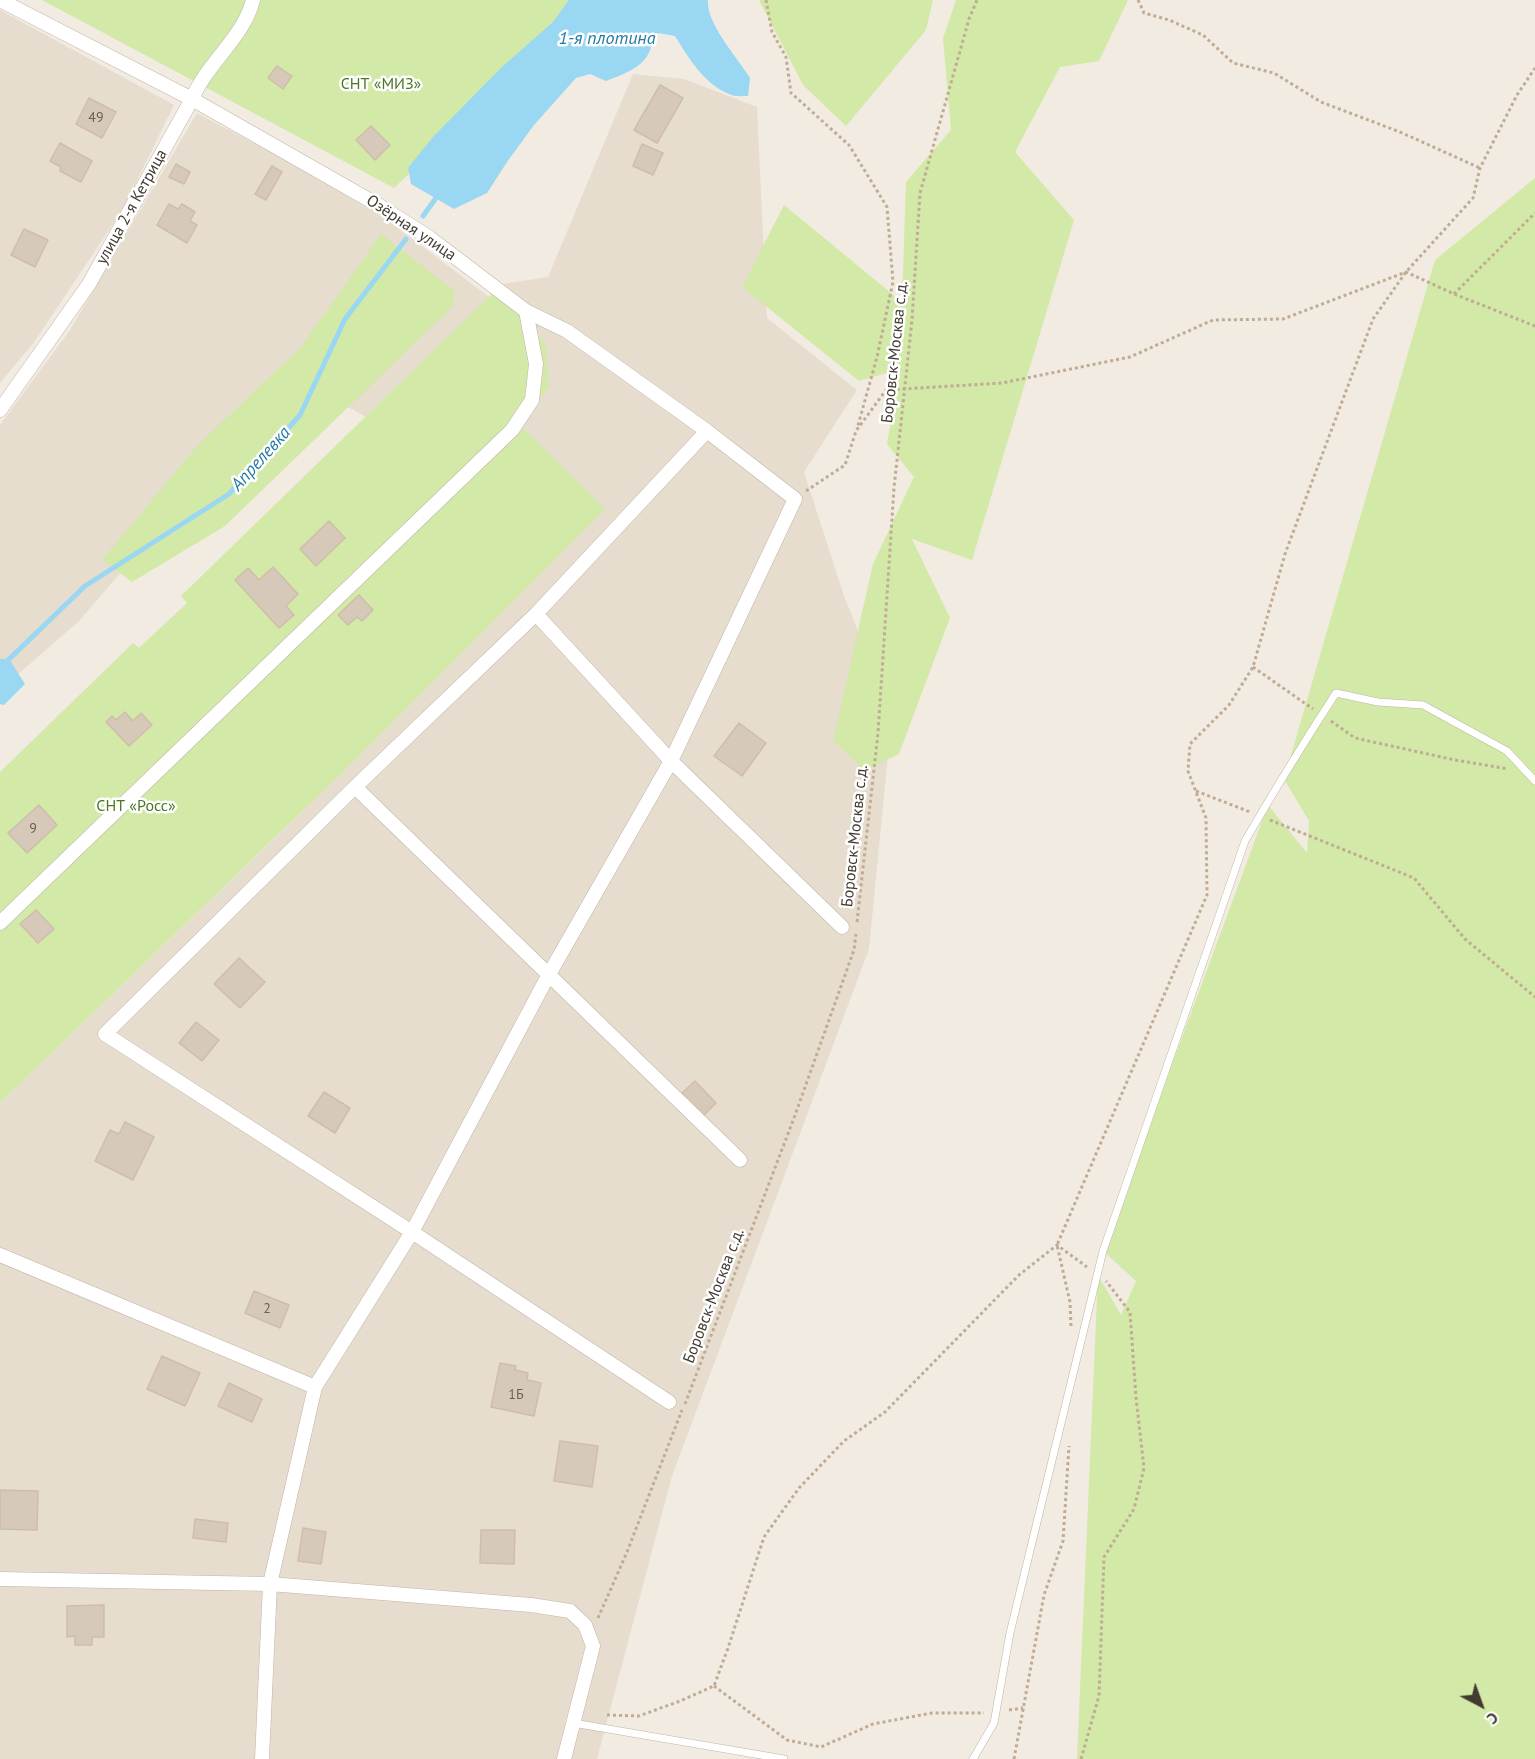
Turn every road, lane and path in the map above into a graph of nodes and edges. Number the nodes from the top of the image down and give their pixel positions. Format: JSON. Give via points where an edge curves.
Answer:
{"nodes":[{"id":1,"x":0,"y":0,"type":"edge"},
{"id":2,"x":253,"y":0,"type":"edge"},
{"id":3,"x":766,"y":0,"type":"edge"},
{"id":4,"x":977,"y":0,"type":"edge"},
{"id":5,"x":1138,"y":0,"type":"edge"},
{"id":6,"x":1535,"y":68,"type":"edge"},
{"id":7,"x":192,"y":99,"type":"junction"},
{"id":8,"x":1480,"y":168,"type":"junction"},
{"id":9,"x":1535,"y":213,"type":"edge"},
{"id":10,"x":1406,"y":272,"type":"junction"},
{"id":11,"x":1454,"y":294,"type":"junction"},
{"id":12,"x":526,"y":311,"type":"junction"},
{"id":13,"x":1535,"y":326,"type":"edge"},
{"id":14,"x":0,"y":410,"type":"edge"},
{"id":15,"x":707,"y":431,"type":"junction"},
{"id":16,"x":856,"y":431,"type":"junction"},
{"id":17,"x":795,"y":499,"type":"junction"},
{"id":18,"x":536,"y":614,"type":"junction"},
{"id":19,"x":1253,"y":667,"type":"junction"},
{"id":20,"x":1322,"y":715,"type":"junction"},
{"id":21,"x":671,"y":761,"type":"junction"},
{"id":22,"x":1527,"y":772,"type":"junction"},
{"id":23,"x":1535,"y":781,"type":"edge"},
{"id":24,"x":355,"y":786,"type":"junction"},
{"id":25,"x":1196,"y":791,"type":"junction"},
{"id":26,"x":1259,"y":816,"type":"junction"},
{"id":27,"x":0,"y":923,"type":"edge"},
{"id":28,"x":842,"y":927,"type":"dead end"},
{"id":29,"x":548,"y":976,"type":"junction"},
{"id":30,"x":1535,"y":997,"type":"edge"},
{"id":31,"x":740,"y":1160,"type":"dead end"},
{"id":32,"x":412,"y":1232,"type":"junction"},
{"id":33,"x":1057,"y":1245,"type":"junction"},
{"id":34,"x":0,"y":1255,"type":"edge"},
{"id":35,"x":1097,"y":1275,"type":"junction"},
{"id":36,"x":1072,"y":1336,"type":"dead end"},
{"id":37,"x":315,"y":1387,"type":"junction"},
{"id":38,"x":669,"y":1402,"type":"dead end"},
{"id":39,"x":1070,"y":1438,"type":"dead end"},
{"id":40,"x":0,"y":1580,"type":"edge"},
{"id":41,"x":270,"y":1584,"type":"junction"},
{"id":42,"x":587,"y":1630,"type":"junction"},
{"id":43,"x":714,"y":1686,"type":"junction"},
{"id":44,"x":578,"y":1704,"type":"junction"},
{"id":45,"x":1023,"y":1708,"type":"junction"},
{"id":46,"x":996,"y":1712,"type":"junction"},
{"id":47,"x":573,"y":1723,"type":"junction"},
{"id":48,"x":262,"y":1759,"type":"edge"},
{"id":49,"x":564,"y":1759,"type":"edge"},
{"id":50,"x":783,"y":1759,"type":"edge"},
{"id":51,"x":972,"y":1759,"type":"edge"},
{"id":52,"x":1014,"y":1759,"type":"edge"},
{"id":53,"x":1081,"y":1759,"type":"edge"}],
"edges":[{"from":1,"to":7,"type":"street","name":"Озёрная улица"},
{"from":2,"to":7,"type":"street","name":"улица 2-я Кетрица","via":[[249,16],[199,82]]},
{"from":3,"to":16,"type":"path","via":[[772,32],[786,57],[791,93],[849,145],[887,207],[893,282],[878,357]]},
{"from":4,"to":42,"type":"path","name":"Боровск-Москва с.д.","via":[[920,193],[912,320],[894,488],[878,733],[854,950],[794,1118],[627,1552]]},
{"from":5,"to":8,"type":"path","via":[[1144,13],[1203,35],[1233,63],[1274,72],[1321,102]]},
{"from":6,"to":8,"type":"path"},
{"from":7,"to":12,"type":"street","name":"Озёрная улица","via":[[430,238]]},
{"from":7,"to":14,"type":"street","name":"улица 2-я Кетрица","via":[[89,284]]},
{"from":8,"to":10,"type":"path","via":[[1473,198]]},
{"from":9,"to":11,"type":"path"},
{"from":10,"to":11,"type":"path"},
{"from":10,"to":16,"type":"path","via":[[1283,319],[1214,320],[1130,357],[1002,383],[886,390]]},
{"from":10,"to":19,"type":"path","via":[[1372,320],[1286,554]]},
{"from":11,"to":13,"type":"path"},
{"from":12,"to":15,"type":"street","name":"Озёрная улица","via":[[567,331]]},
{"from":12,"to":27,"type":"street","via":[[536,364],[532,400],[512,430]]},
{"from":15,"to":17,"type":"street","name":"Озёрная улица"},
{"from":15,"to":18,"type":"street"},
{"from":16,"to":17,"type":"path","via":[[845,465]]},
{"from":17,"to":21,"type":"street"},
{"from":18,"to":21,"type":"street"},
{"from":18,"to":24,"type":"street"},
{"from":19,"to":20,"type":"path"},
{"from":19,"to":25,"type":"path","via":[[1229,705],[1190,744],[1188,771]]},
{"from":20,"to":22,"type":"path","via":[[1355,738]]},
{"from":20,"to":22,"type":"lane","via":[[1336,693],[1378,702],[1423,705],[1507,751]]},
{"from":20,"to":26,"type":"lane"},
{"from":21,"to":28,"type":"street"},
{"from":21,"to":29,"type":"street"},
{"from":22,"to":23,"type":"lane"},
{"from":24,"to":29,"type":"street"},
{"from":24,"to":32,"type":"street","via":[[105,1034]]},
{"from":25,"to":26,"type":"path"},
{"from":25,"to":33,"type":"path","via":[[1206,818],[1207,895]]},
{"from":26,"to":30,"type":"path","via":[[1414,878],[1466,939]]},
{"from":26,"to":35,"type":"lane","via":[[1245,841]]},
{"from":29,"to":31,"type":"street"},
{"from":29,"to":32,"type":"street"},
{"from":32,"to":37,"type":"street"},
{"from":32,"to":38,"type":"street"},
{"from":33,"to":35,"type":"path"},
{"from":33,"to":36,"type":"path","via":[[1070,1302]]},
{"from":33,"to":43,"type":"path","via":[[1019,1275],[885,1412],[844,1441],[799,1488],[764,1537]]},
{"from":34,"to":37,"type":"street"},
{"from":35,"to":46,"type":"lane","via":[[1010,1633]]},
{"from":35,"to":53,"type":"path","via":[[1110,1284],[1130,1312],[1144,1468],[1134,1509],[1104,1557],[1099,1696]]},
{"from":37,"to":41,"type":"street"},
{"from":39,"to":45,"type":"path","via":[[1063,1541],[1044,1595]]},
{"from":40,"to":41,"type":"street"},
{"from":41,"to":42,"type":"street","via":[[531,1605],[570,1611]]},
{"from":41,"to":48,"type":"street"},
{"from":42,"to":44,"type":"street","via":[[593,1646]]},
{"from":43,"to":44,"type":"path","via":[[639,1716],[597,1715]]},
{"from":43,"to":46,"type":"path","via":[[787,1740],[821,1747],[873,1724],[932,1713]]},
{"from":44,"to":47,"type":"street"},
{"from":45,"to":46,"type":"path"},
{"from":45,"to":52,"type":"path"},
{"from":46,"to":51,"type":"lane","via":[[994,1723]]},
{"from":47,"to":49,"type":"street"},
{"from":47,"to":50,"type":"lane"}]}
